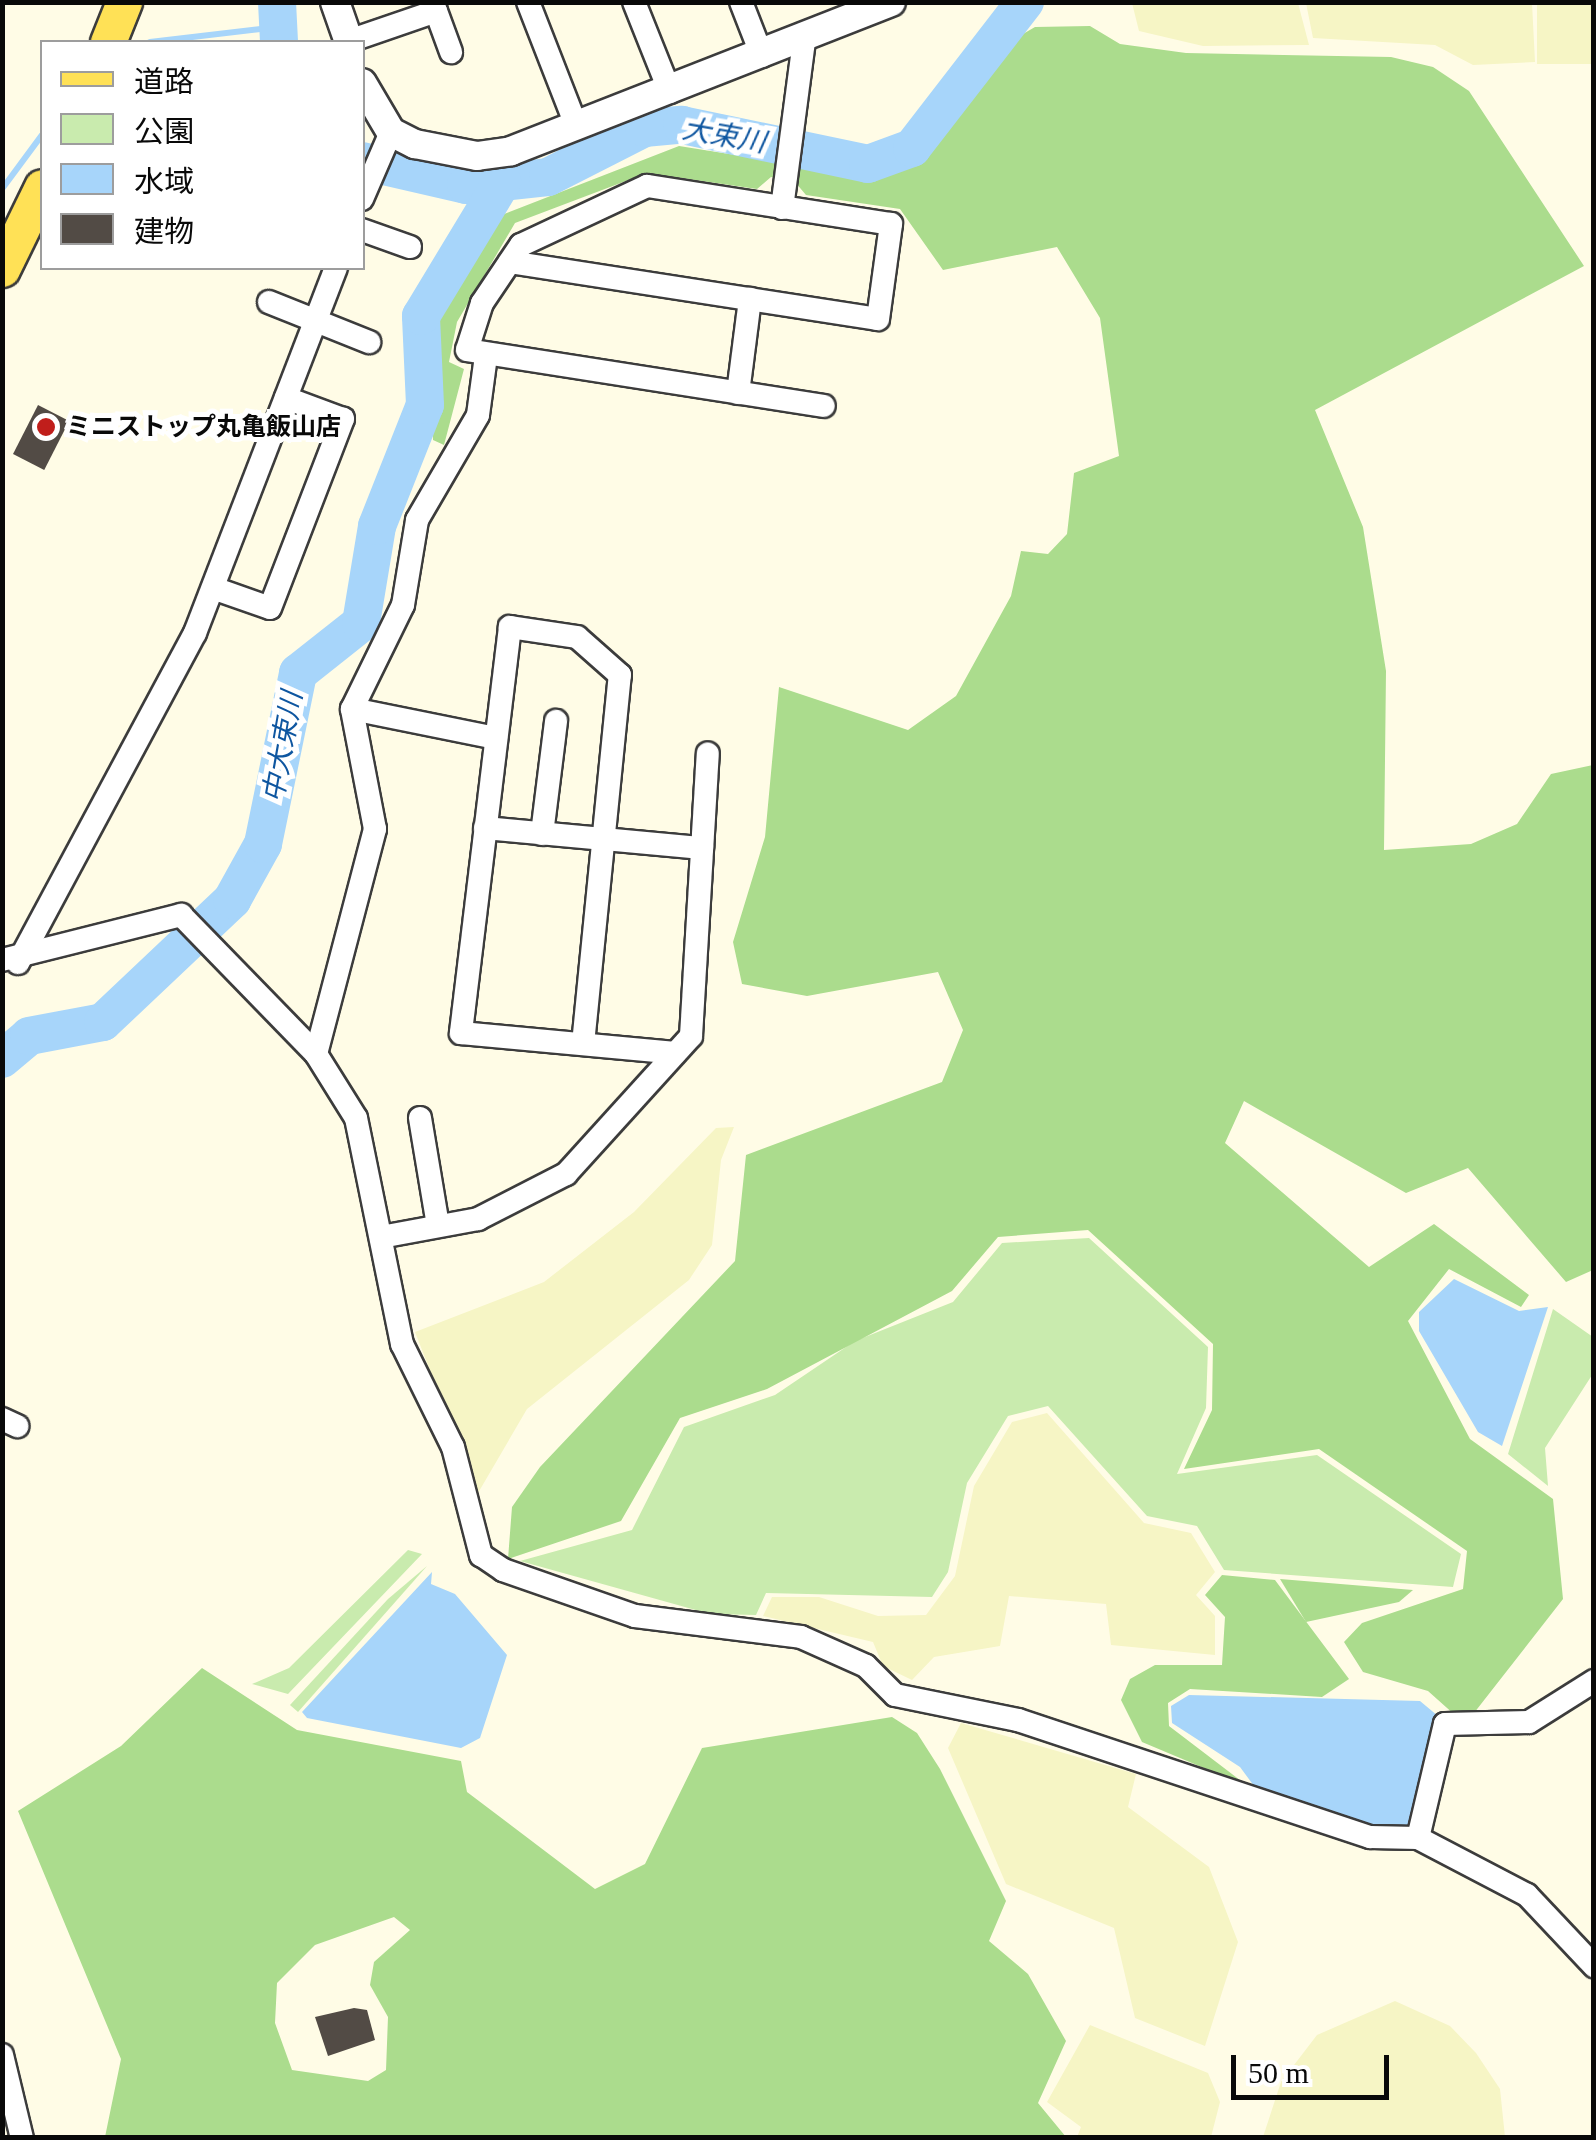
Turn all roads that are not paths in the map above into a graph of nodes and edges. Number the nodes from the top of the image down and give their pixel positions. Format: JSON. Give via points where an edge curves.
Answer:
{"nodes":[{"id":1,"x":124,"y":2,"type":"edge"},
{"id":2,"x":334,"y":2,"type":"edge"},
{"id":3,"x":528,"y":2,"type":"edge"},
{"id":4,"x":634,"y":2,"type":"edge"},
{"id":5,"x":740,"y":2,"type":"edge"},
{"id":6,"x":873,"y":6,"type":"edge"},
{"id":7,"x":109,"y":40,"type":"edge"},
{"id":8,"x":348,"y":40,"type":"edge"},
{"id":9,"x":355,"y":40,"type":"edge"},
{"id":10,"x":804,"y":40,"type":"junction"},
{"id":11,"x":450,"y":52,"type":"dead end"},
{"id":12,"x":762,"y":56,"type":"junction"},
{"id":13,"x":365,"y":89,"type":"edge"},
{"id":14,"x":670,"y":92,"type":"junction"},
{"id":15,"x":577,"y":128,"type":"junction"},
{"id":16,"x":388,"y":139,"type":"junction"},
{"id":17,"x":40,"y":191,"type":"edge"},
{"id":18,"x":365,"y":193,"type":"edge"},
{"id":19,"x":782,"y":208,"type":"junction"},
{"id":20,"x":365,"y":231,"type":"edge"},
{"id":21,"x":410,"y":247,"type":"dead end"},
{"id":22,"x":510,"y":262,"type":"junction"},
{"id":23,"x":2,"y":269,"type":"edge"},
{"id":24,"x":335,"y":270,"type":"edge"},
{"id":25,"x":750,"y":299,"type":"junction"},
{"id":26,"x":269,"y":302,"type":"dead end"},
{"id":27,"x":316,"y":321,"type":"junction"},
{"id":28,"x":370,"y":342,"type":"dead end"},
{"id":29,"x":486,"y":356,"type":"junction"},
{"id":30,"x":738,"y":393,"type":"junction"},
{"id":31,"x":286,"y":398,"type":"junction"},
{"id":32,"x":824,"y":406,"type":"dead end"},
{"id":33,"x":212,"y":588,"type":"junction"},
{"id":34,"x":352,"y":710,"type":"junction"},
{"id":35,"x":556,"y":721,"type":"dead end"},
{"id":36,"x":496,"y":738,"type":"junction"},
{"id":37,"x":708,"y":754,"type":"dead end"},
{"id":38,"x":485,"y":828,"type":"junction"},
{"id":39,"x":542,"y":834,"type":"junction"},
{"id":40,"x":605,"y":840,"type":"junction"},
{"id":41,"x":702,"y":848,"type":"junction"},
{"id":42,"x":10,"y":961,"type":"edge"},
{"id":43,"x":583,"y":1044,"type":"junction"},
{"id":44,"x":676,"y":1053,"type":"junction"},
{"id":45,"x":316,"y":1054,"type":"junction"},
{"id":46,"x":420,"y":1118,"type":"dead end"},
{"id":47,"x":438,"y":1226,"type":"junction"},
{"id":48,"x":380,"y":1237,"type":"junction"},
{"id":49,"x":1594,"y":1681,"type":"edge"},
{"id":50,"x":1418,"y":1838,"type":"junction"},
{"id":51,"x":1594,"y":1966,"type":"edge"},
{"id":52,"x":2,"y":2055,"type":"edge"},
{"id":53,"x":22,"y":2138,"type":"edge"}],
"edges":[{"from":1,"to":7,"type":"main road"},
{"from":2,"to":8,"type":"street"},
{"from":3,"to":15,"type":"street"},
{"from":4,"to":14,"type":"street"},
{"from":5,"to":12,"type":"street"},
{"from":6,"to":10,"type":"street"},
{"from":9,"to":11,"type":"street","via":[[436,11]]},
{"from":10,"to":12,"type":"street"},
{"from":10,"to":19,"type":"street"},
{"from":12,"to":14,"type":"street"},
{"from":13,"to":16,"type":"street"},
{"from":14,"to":15,"type":"street"},
{"from":15,"to":16,"type":"street","via":[[477,156]]},
{"from":16,"to":18,"type":"street"},
{"from":17,"to":23,"type":"main road"},
{"from":19,"to":22,"type":"street","via":[[647,186],[522,245]]},
{"from":19,"to":25,"type":"street","via":[[890,224],[878,318]]},
{"from":20,"to":21,"type":"street"},
{"from":22,"to":25,"type":"street"},
{"from":22,"to":29,"type":"street","via":[[482,303],[467,350]]},
{"from":24,"to":27,"type":"street"},
{"from":25,"to":30,"type":"street"},
{"from":26,"to":27,"type":"street"},
{"from":27,"to":28,"type":"street"},
{"from":27,"to":31,"type":"street"},
{"from":29,"to":30,"type":"street"},
{"from":29,"to":34,"type":"street","via":[[478,415],[417,520],[403,606]]},
{"from":30,"to":32,"type":"street"},
{"from":31,"to":33,"type":"street"},
{"from":31,"to":33,"type":"street","via":[[343,419],[270,608]]},
{"from":33,"to":42,"type":"street"},
{"from":34,"to":36,"type":"street"},
{"from":34,"to":45,"type":"street","via":[[375,829]]},
{"from":35,"to":39,"type":"street"},
{"from":36,"to":38,"type":"street"},
{"from":36,"to":40,"type":"street","via":[[510,626],[577,636],[620,675]]},
{"from":37,"to":41,"type":"street"},
{"from":38,"to":39,"type":"street"},
{"from":38,"to":43,"type":"street","via":[[461,1033]]},
{"from":39,"to":40,"type":"street"},
{"from":40,"to":41,"type":"street"},
{"from":40,"to":43,"type":"street"},
{"from":41,"to":44,"type":"street","via":[[690,1036]]},
{"from":42,"to":45,"type":"street","via":[[162,916],[192,923]]},
{"from":43,"to":44,"type":"street"},
{"from":44,"to":47,"type":"street","via":[[566,1174],[478,1220]]},
{"from":45,"to":48,"type":"street","via":[[356,1118]]},
{"from":46,"to":47,"type":"street"},
{"from":47,"to":48,"type":"street"},
{"from":48,"to":50,"type":"street","via":[[402,1344],[453,1447],[481,1555],[503,1570],[635,1616],[801,1636],[866,1666],[895,1695],[1018,1720],[1370,1836]]},
{"from":49,"to":50,"type":"street","via":[[1529,1722],[1444,1724]]},
{"from":50,"to":51,"type":"street","via":[[1527,1896]]},
{"from":52,"to":53,"type":"street"}]}
